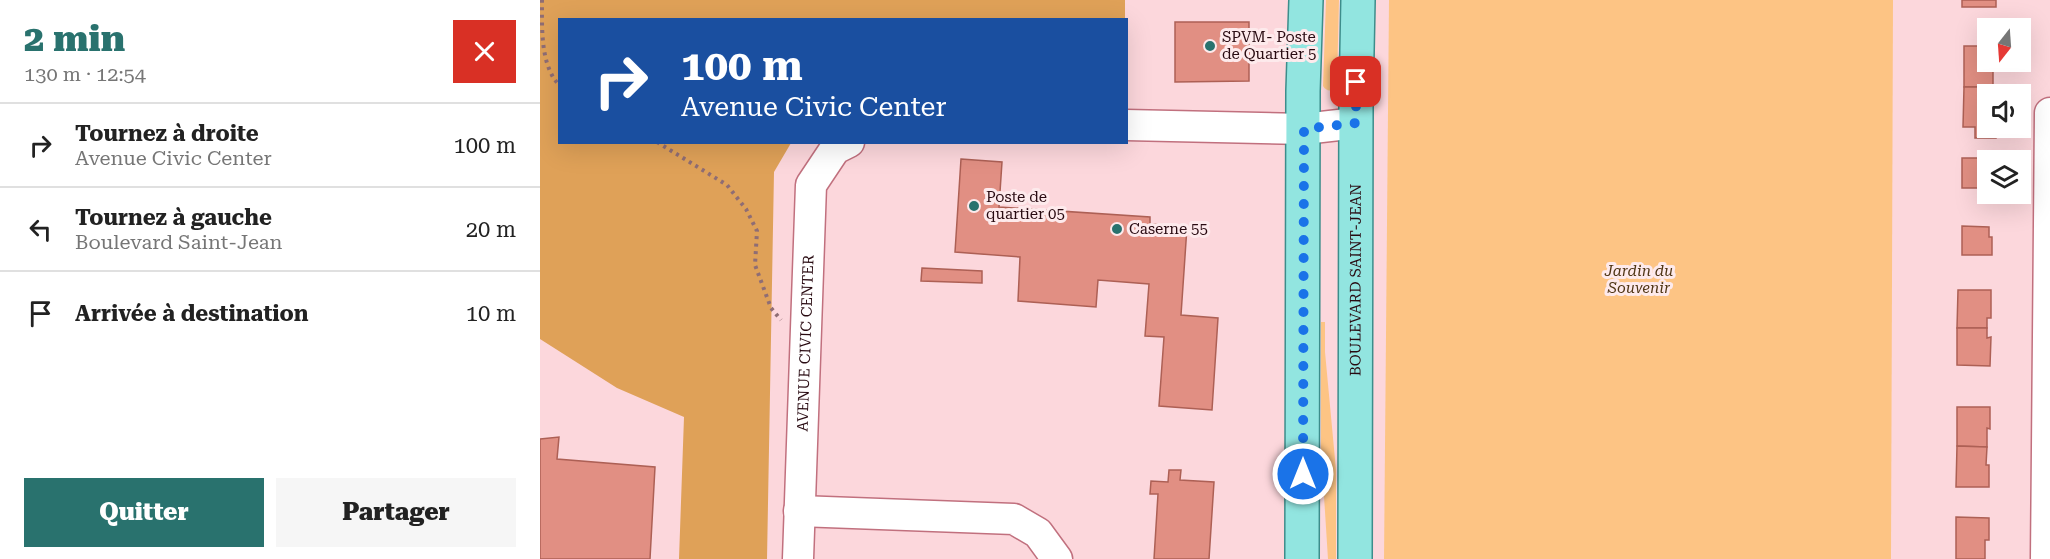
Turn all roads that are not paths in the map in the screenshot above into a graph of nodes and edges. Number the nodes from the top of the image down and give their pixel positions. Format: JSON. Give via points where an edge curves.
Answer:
{"nodes":[{"id":1,"x":1306,"y":0,"type":"edge"},
{"id":2,"x":1358,"y":0,"type":"edge"},
{"id":3,"x":2050,"y":113,"type":"edge"},
{"id":4,"x":1356,"y":123,"type":"junction"},
{"id":5,"x":1128,"y":126,"type":"edge"},
{"id":6,"x":1304,"y":129,"type":"junction"},
{"id":7,"x":846,"y":144,"type":"edge"},
{"id":8,"x":799,"y":511,"type":"junction"},
{"id":9,"x":798,"y":559,"type":"edge"},
{"id":10,"x":1057,"y":559,"type":"edge"},
{"id":11,"x":1302,"y":559,"type":"edge"},
{"id":12,"x":1354,"y":559,"type":"edge"},
{"id":13,"x":2046,"y":559,"type":"edge"}],
"edges":[{"from":1,"to":6,"type":"main road"},
{"from":2,"to":4,"type":"main road","name":"BOULEVARD SAINT-JEAN"},
{"from":3,"to":13,"type":"street"},
{"from":4,"to":6,"type":"street"},
{"from":4,"to":12,"type":"main road","name":"BOULEVARD SAINT-JEAN"},
{"from":5,"to":6,"type":"street"},
{"from":6,"to":11,"type":"main road"},
{"from":7,"to":8,"type":"street","name":"AVENUE CIVIC CENTER","via":[[835,150],[811,185]]},
{"from":8,"to":9,"type":"street","name":"AVENUE CIVIC CENTER"},
{"from":8,"to":10,"type":"street","via":[[1014,519],[1038,533]]}]}
